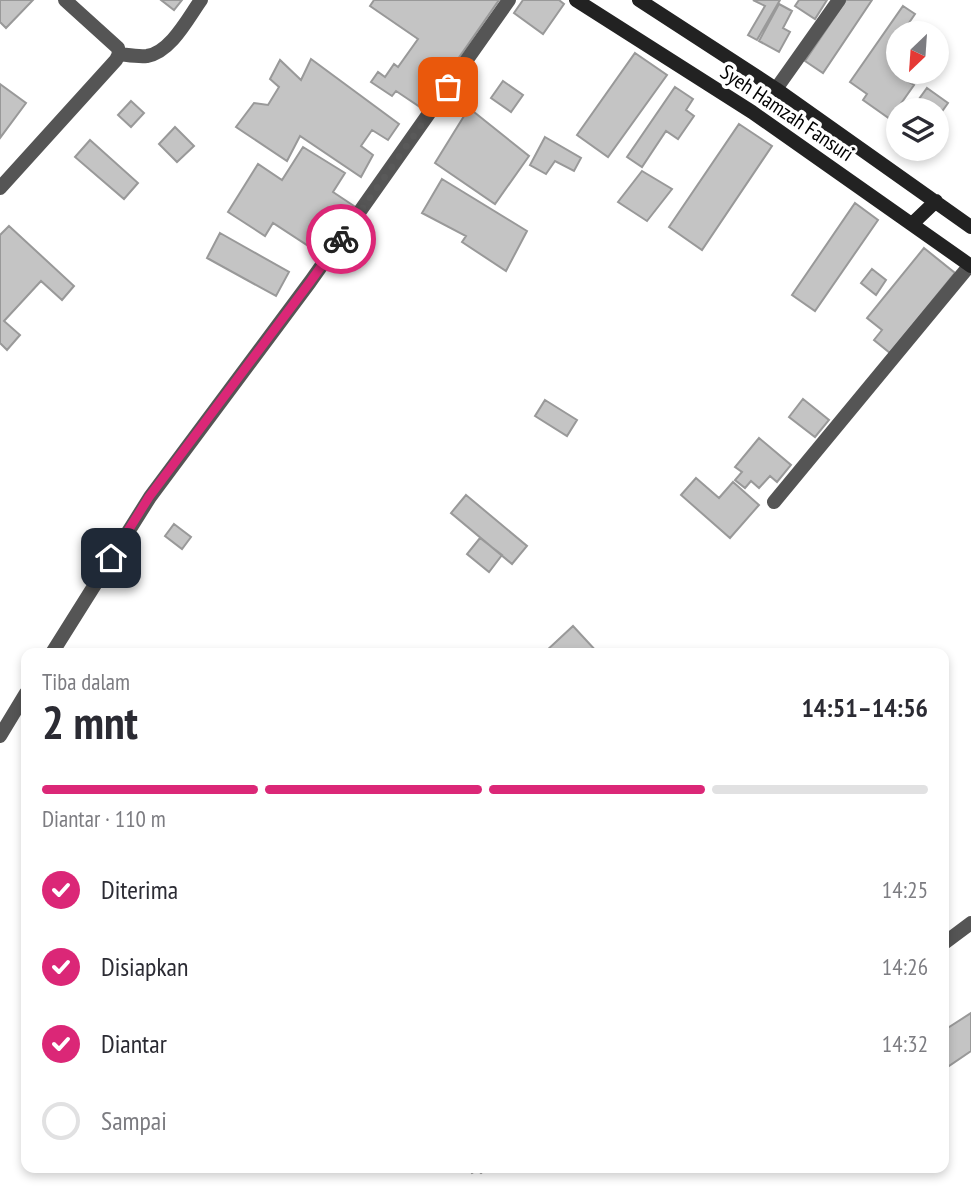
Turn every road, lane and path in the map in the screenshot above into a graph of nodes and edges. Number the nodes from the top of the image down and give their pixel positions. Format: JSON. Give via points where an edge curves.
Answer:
{"nodes":[{"id":1,"x":65,"y":0,"type":"edge"},
{"id":2,"x":201,"y":0,"type":"edge"},
{"id":3,"x":509,"y":0,"type":"edge"},
{"id":4,"x":576,"y":0,"type":"edge"},
{"id":5,"x":639,"y":0,"type":"edge"},
{"id":6,"x":839,"y":0,"type":"edge"},
{"id":7,"x":119,"y":54,"type":"junction"},
{"id":8,"x":776,"y":89,"type":"junction"},
{"id":9,"x":0,"y":188,"type":"edge"},
{"id":10,"x":936,"y":201,"type":"junction"},
{"id":11,"x":912,"y":224,"type":"junction"},
{"id":12,"x":971,"y":227,"type":"edge"},
{"id":13,"x":971,"y":265,"type":"edge"},
{"id":14,"x":774,"y":502,"type":"dead end"},
{"id":15,"x":55,"y":648,"type":"edge"},
{"id":16,"x":21,"y":701,"type":"edge"},
{"id":17,"x":0,"y":736,"type":"edge"},
{"id":18,"x":971,"y":923,"type":"edge"},
{"id":19,"x":949,"y":940,"type":"edge"}],
"edges":[{"from":1,"to":7,"type":"street","via":[[118,48]]},
{"from":2,"to":7,"type":"street","via":[[170,43],[156,54]]},
{"from":3,"to":15,"type":"street","via":[[310,282],[149,497]]},
{"from":4,"to":11,"type":"main road","name":"Syeh Hamzah Fansuri","via":[[752,112]]},
{"from":5,"to":8,"type":"main road","name":"Syeh Hamzah Fansuri"},
{"from":6,"to":8,"type":"street"},
{"from":7,"to":9,"type":"street"},
{"from":8,"to":10,"type":"main road","name":"Syeh Hamzah Fansuri"},
{"from":10,"to":11,"type":"main road"},
{"from":10,"to":12,"type":"main road","name":"Syeh Hamzah Fansuri"},
{"from":11,"to":13,"type":"main road","name":"Syeh Hamzah Fansuri"},
{"from":13,"to":14,"type":"street"},
{"from":16,"to":17,"type":"street"},
{"from":18,"to":19,"type":"street"}]}
